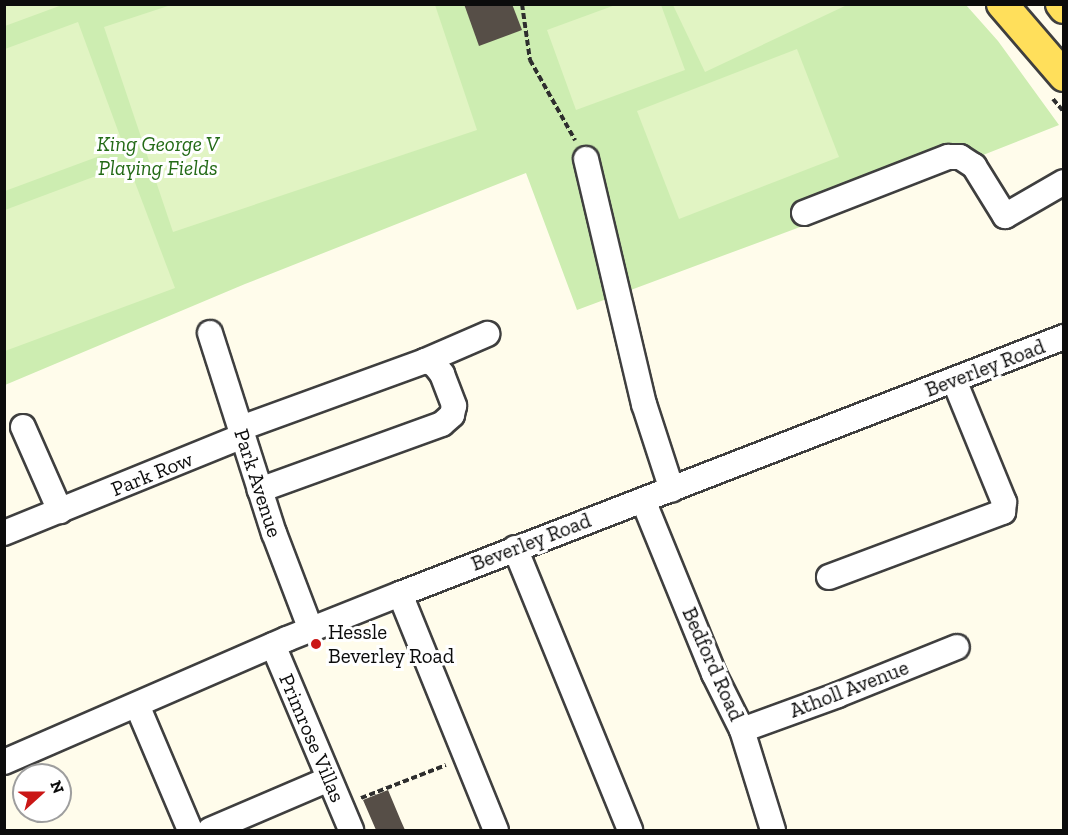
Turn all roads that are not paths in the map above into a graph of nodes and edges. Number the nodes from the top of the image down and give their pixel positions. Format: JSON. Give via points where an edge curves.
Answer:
{"nodes":[{"id":1,"x":1002,"y":4,"type":"edge"},
{"id":2,"x":1064,"y":76,"type":"edge"},
{"id":3,"x":586,"y":159,"type":"road end"},
{"id":4,"x":1064,"y":182,"type":"edge"},
{"id":5,"x":804,"y":213,"type":"dead end"},
{"id":6,"x":210,"y":333,"type":"dead end"},
{"id":7,"x":487,"y":334,"type":"dead end"},
{"id":8,"x":1064,"y":337,"type":"edge"},
{"id":9,"x":425,"y":361,"type":"junction"},
{"id":10,"x":954,"y":380,"type":"junction"},
{"id":11,"x":22,"y":427,"type":"dead end"},
{"id":12,"x":242,"y":432,"type":"junction"},
{"id":13,"x":260,"y":490,"type":"junction"},
{"id":14,"x":672,"y":490,"type":"junction"},
{"id":15,"x":643,"y":500,"type":"junction"},
{"id":16,"x":60,"y":511,"type":"junction"},
{"id":17,"x":7,"y":532,"type":"edge"},
{"id":18,"x":515,"y":548,"type":"junction"},
{"id":19,"x":829,"y":577,"type":"dead end"},
{"id":20,"x":400,"y":594,"type":"junction"},
{"id":21,"x":311,"y":630,"type":"junction"},
{"id":22,"x":273,"y":645,"type":"junction"},
{"id":23,"x":957,"y":647,"type":"dead end"},
{"id":24,"x":137,"y":705,"type":"junction"},
{"id":25,"x":742,"y":730,"type":"junction"},
{"id":26,"x":4,"y":762,"type":"edge"},
{"id":27,"x":329,"y":779,"type":"junction"},
{"id":28,"x":190,"y":831,"type":"edge"},
{"id":29,"x":210,"y":831,"type":"edge"},
{"id":30,"x":351,"y":831,"type":"edge"},
{"id":31,"x":496,"y":831,"type":"edge"},
{"id":32,"x":630,"y":831,"type":"edge"},
{"id":33,"x":773,"y":831,"type":"edge"}],
"edges":[{"from":1,"to":2,"type":"main road"},
{"from":3,"to":14,"type":"street","via":[[644,404]]},
{"from":4,"to":5,"type":"street","via":[[1005,216],[974,166],[960,158],[948,158]]},
{"from":6,"to":12,"type":"street","name":"Park Avenue"},
{"from":7,"to":9,"type":"street","name":"Park Row"},
{"from":8,"to":10,"type":"street","name":"Beverley Road"},
{"from":9,"to":12,"type":"street","name":"Park Row"},
{"from":9,"to":13,"type":"street","via":[[434,364],[442,374],[454,406],[452,415],[442,424]]},
{"from":10,"to":14,"type":"street","name":"Beverley Road"},
{"from":10,"to":19,"type":"street","via":[[1004,502],[1004,512]]},
{"from":11,"to":16,"type":"street"},
{"from":12,"to":13,"type":"street","name":"Park Avenue"},
{"from":12,"to":16,"type":"street","name":"Park Row"},
{"from":13,"to":21,"type":"street","name":"Park Avenue"},
{"from":14,"to":15,"type":"street","name":"Beverley Road"},
{"from":15,"to":18,"type":"street","name":"Beverley Road"},
{"from":15,"to":25,"type":"street","name":"Bedford Road","via":[[714,674]]},
{"from":16,"to":17,"type":"street","name":"Park Row"},
{"from":18,"to":20,"type":"street","name":"Beverley Road"},
{"from":18,"to":32,"type":"street"},
{"from":20,"to":21,"type":"street","name":"Beverley Road"},
{"from":20,"to":31,"type":"street"},
{"from":21,"to":22,"type":"street","name":"Beverley Road"},
{"from":22,"to":24,"type":"street","name":"Beverley Road"},
{"from":22,"to":27,"type":"street","name":"Primrose Villas"},
{"from":23,"to":25,"type":"street","name":"Atholl Avenue"},
{"from":24,"to":26,"type":"street","name":"Beverley Road"},
{"from":24,"to":28,"type":"street"},
{"from":25,"to":33,"type":"street","name":"Bedford Road"},
{"from":27,"to":29,"type":"street"},
{"from":27,"to":30,"type":"street","name":"Primrose Villas"}]}
